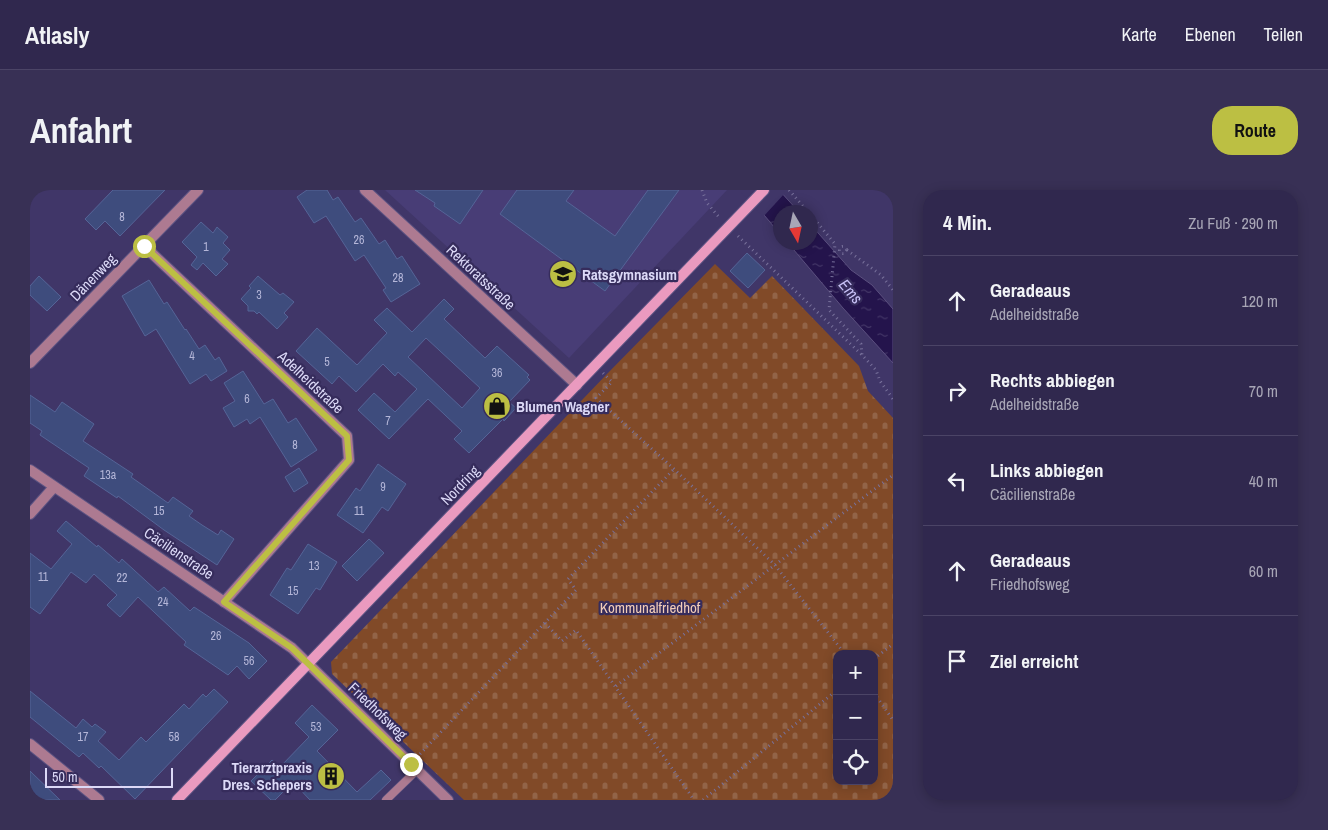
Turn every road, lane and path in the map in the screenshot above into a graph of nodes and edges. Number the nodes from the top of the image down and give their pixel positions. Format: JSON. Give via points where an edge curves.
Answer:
{"nodes":[{"id":1,"x":198,"y":190,"type":"edge"},
{"id":2,"x":365,"y":190,"type":"edge"},
{"id":3,"x":702,"y":190,"type":"edge"},
{"id":4,"x":764,"y":190,"type":"edge"},
{"id":5,"x":789,"y":190,"type":"edge"},
{"id":6,"x":802,"y":205,"type":"edge"},
{"id":7,"x":731,"y":224,"type":"junction"},
{"id":8,"x":818,"y":225,"type":"edge"},
{"id":9,"x":144,"y":246,"type":"junction"},
{"id":10,"x":834,"y":248,"type":"junction"},
{"id":11,"x":893,"y":290,"type":"edge"},
{"id":12,"x":862,"y":355,"type":"junction"},
{"id":13,"x":30,"y":363,"type":"edge"},
{"id":14,"x":595,"y":366,"type":"junction"},
{"id":15,"x":577,"y":385,"type":"junction"},
{"id":16,"x":893,"y":399,"type":"edge"},
{"id":17,"x":674,"y":469,"type":"junction"},
{"id":18,"x":30,"y":470,"type":"edge"},
{"id":19,"x":893,"y":474,"type":"edge"},
{"id":20,"x":54,"y":487,"type":"junction"},
{"id":21,"x":30,"y":514,"type":"edge"},
{"id":22,"x":774,"y":564,"type":"junction"},
{"id":23,"x":224,"y":602,"type":"junction"},
{"id":24,"x":545,"y":624,"type":"junction"},
{"id":25,"x":893,"y":644,"type":"edge"},
{"id":26,"x":842,"y":650,"type":"edge"},
{"id":27,"x":878,"y":656,"type":"edge"},
{"id":28,"x":308,"y":664,"type":"junction"},
{"id":29,"x":616,"y":686,"type":"junction"},
{"id":30,"x":833,"y":693,"type":"edge"},
{"id":31,"x":875,"y":695,"type":"edge"},
{"id":32,"x":893,"y":720,"type":"edge"},
{"id":33,"x":30,"y":744,"type":"edge"},
{"id":34,"x":414,"y":767,"type":"junction"},
{"id":35,"x":99,"y":800,"type":"edge"},
{"id":36,"x":177,"y":800,"type":"edge"},
{"id":37,"x":386,"y":800,"type":"edge"},
{"id":38,"x":448,"y":800,"type":"edge"},
{"id":39,"x":694,"y":800,"type":"edge"},
{"id":40,"x":703,"y":800,"type":"edge"}],
"edges":[{"from":1,"to":9,"type":"street","name":"Dänenweg"},
{"from":2,"to":15,"type":"street","name":"Rektoratsstraße"},
{"from":3,"to":7,"type":"path","via":[[706,203]]},
{"from":4,"to":7,"type":"main road","name":"Nordring"},
{"from":5,"to":6,"type":"path"},
{"from":7,"to":12,"type":"path"},
{"from":7,"to":14,"type":"main road","name":"Nordring"},
{"from":8,"to":10,"type":"path"},
{"from":9,"to":13,"type":"street","name":"Dänenweg"},
{"from":9,"to":23,"type":"street","name":"Adelheidstraße","via":[[347,436],[349,460]]},
{"from":10,"to":11,"type":"path","via":[[843,253],[847,250],[881,275]]},
{"from":10,"to":12,"type":"path","via":[[829,310],[860,344]]},
{"from":12,"to":16,"type":"path","via":[[876,370]]},
{"from":14,"to":15,"type":"main road","name":"Nordring"},
{"from":14,"to":17,"type":"path","via":[[612,382],[596,398]]},
{"from":15,"to":28,"type":"main road","name":"Nordring"},
{"from":17,"to":22,"type":"path"},
{"from":17,"to":24,"type":"path","via":[[568,579],[576,590]]},
{"from":18,"to":20,"type":"street","name":"Cäcilienstraße"},
{"from":19,"to":22,"type":"path"},
{"from":20,"to":21,"type":"street"},
{"from":20,"to":23,"type":"street","name":"Cäcilienstraße"},
{"from":22,"to":26,"type":"path"},
{"from":22,"to":29,"type":"path"},
{"from":23,"to":28,"type":"street","name":"Cäcilienstraße","via":[[292,648]]},
{"from":24,"to":29,"type":"path","via":[[562,641],[576,630]]},
{"from":24,"to":34,"type":"path"},
{"from":25,"to":27,"type":"path"},
{"from":28,"to":34,"type":"street","name":"Friedhofsweg"},
{"from":28,"to":36,"type":"main road","name":"Nordring"},
{"from":29,"to":39,"type":"path"},
{"from":30,"to":40,"type":"path"},
{"from":31,"to":32,"type":"path"},
{"from":33,"to":35,"type":"street"},
{"from":34,"to":37,"type":"lane"},
{"from":34,"to":38,"type":"street","name":"Friedhofsweg"}]}
